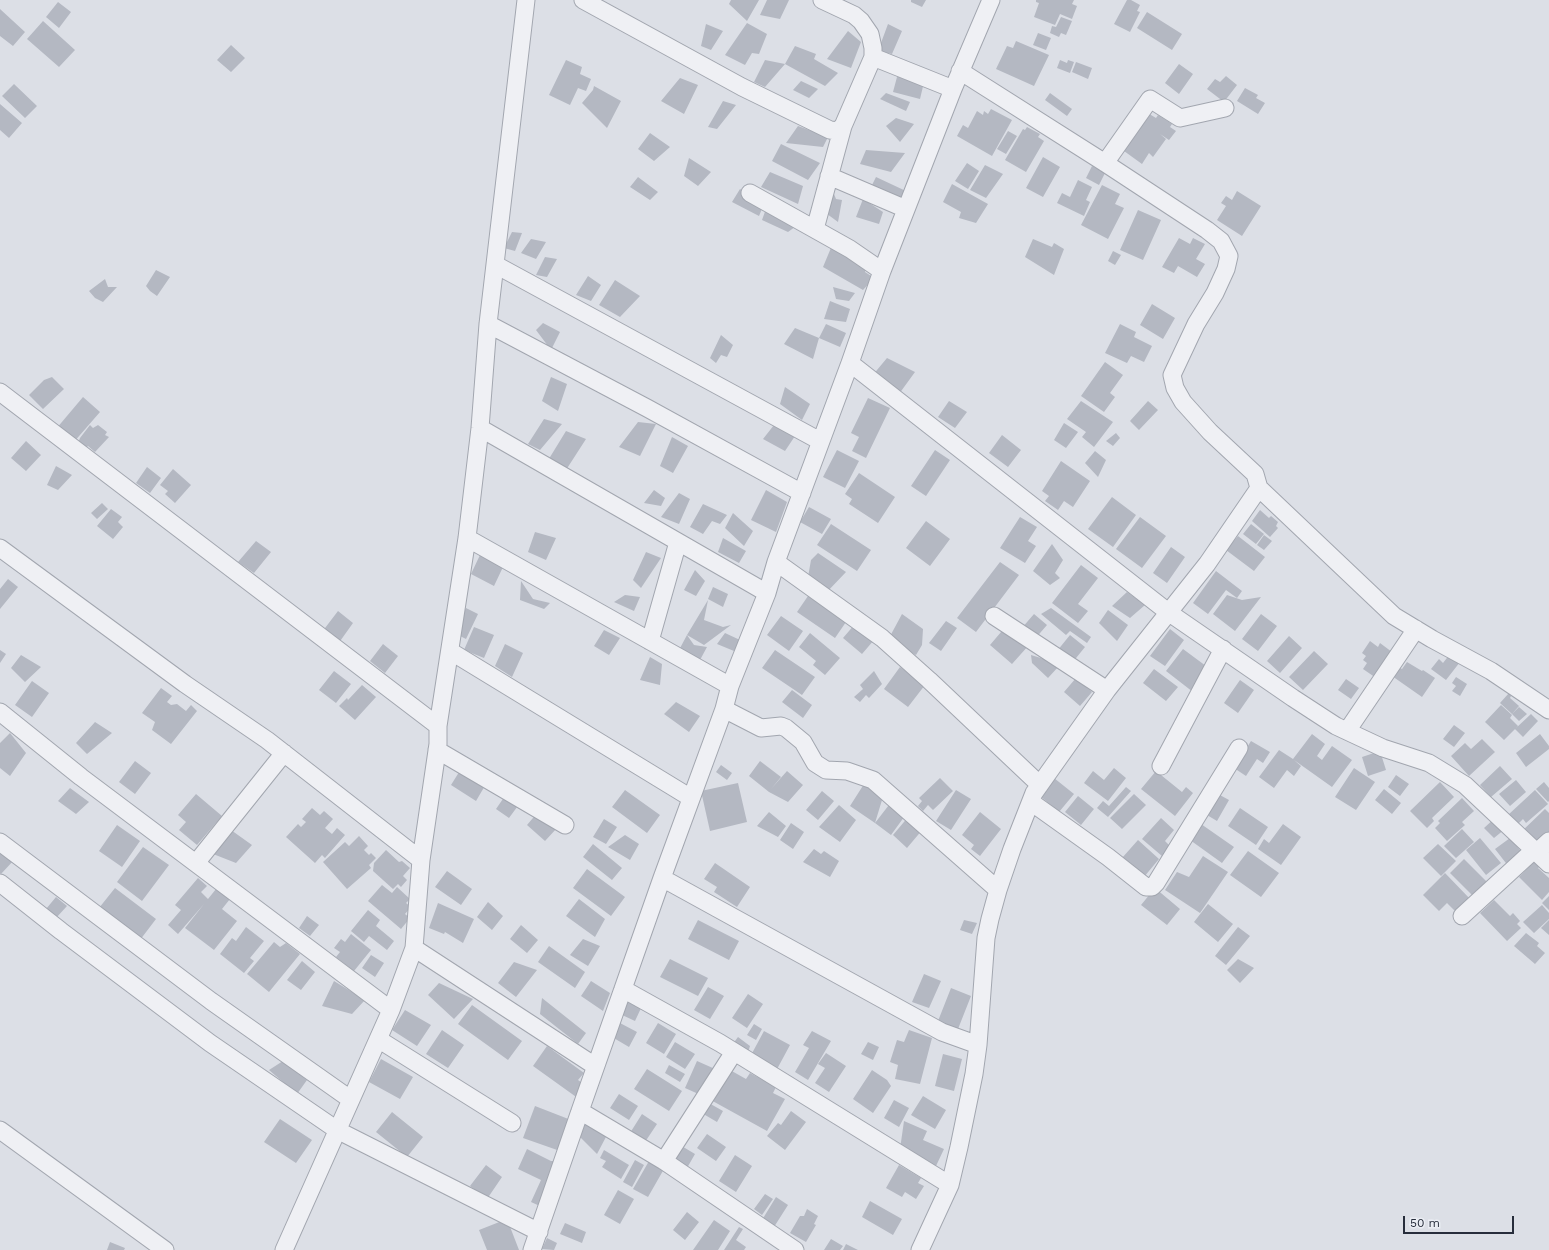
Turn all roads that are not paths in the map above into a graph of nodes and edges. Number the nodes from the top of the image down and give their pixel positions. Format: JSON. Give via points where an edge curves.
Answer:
{"nodes":[{"id":1,"x":526,"y":0,"type":"edge"},
{"id":2,"x":583,"y":0,"type":"edge"},
{"id":3,"x":822,"y":0,"type":"edge"},
{"id":4,"x":991,"y":0,"type":"edge"},
{"id":5,"x":873,"y":57,"type":"junction"},
{"id":6,"x":960,"y":72,"type":"junction"},
{"id":7,"x":953,"y":89,"type":"junction"},
{"id":8,"x":1225,"y":108,"type":"dead end"},
{"id":9,"x":843,"y":126,"type":"junction"},
{"id":10,"x":1105,"y":163,"type":"junction"},
{"id":11,"x":829,"y":176,"type":"junction"},
{"id":12,"x":750,"y":193,"type":"dead end"},
{"id":13,"x":906,"y":209,"type":"junction"},
{"id":14,"x":815,"y":229,"type":"junction"},
{"id":15,"x":496,"y":265,"type":"junction"},
{"id":16,"x":882,"y":271,"type":"junction"},
{"id":17,"x":488,"y":324,"type":"junction"},
{"id":18,"x":850,"y":363,"type":"junction"},
{"id":19,"x":0,"y":392,"type":"edge"},
{"id":20,"x":480,"y":428,"type":"junction"},
{"id":21,"x":820,"y":442,"type":"junction"},
{"id":22,"x":1259,"y":488,"type":"junction"},
{"id":23,"x":802,"y":493,"type":"junction"},
{"id":24,"x":467,"y":538,"type":"junction"},
{"id":25,"x":678,"y":542,"type":"junction"},
{"id":26,"x":0,"y":548,"type":"edge"},
{"id":27,"x":776,"y":562,"type":"junction"},
{"id":28,"x":767,"y":593,"type":"junction"},
{"id":29,"x":1168,"y":612,"type":"junction"},
{"id":30,"x":994,"y":616,"type":"dead end"},
{"id":31,"x":1416,"y":629,"type":"junction"},
{"id":32,"x":650,"y":641,"type":"junction"},
{"id":33,"x":1223,"y":649,"type":"junction"},
{"id":34,"x":450,"y":651,"type":"junction"},
{"id":35,"x":730,"y":686,"type":"junction"},
{"id":36,"x":1108,"y":690,"type":"junction"},
{"id":37,"x":724,"y":709,"type":"junction"},
{"id":38,"x":1549,"y":710,"type":"edge"},
{"id":39,"x":0,"y":712,"type":"edge"},
{"id":40,"x":438,"y":726,"type":"junction"},
{"id":41,"x":1347,"y":731,"type":"junction"},
{"id":42,"x":1239,"y":748,"type":"dead end"},
{"id":43,"x":437,"y":750,"type":"junction"},
{"id":44,"x":284,"y":753,"type":"junction"},
{"id":45,"x":1161,"y":766,"type":"dead end"},
{"id":46,"x":1040,"y":785,"type":"junction"},
{"id":47,"x":691,"y":798,"type":"junction"},
{"id":48,"x":1031,"y":802,"type":"junction"},
{"id":49,"x":565,"y":825,"type":"dead end"},
{"id":50,"x":0,"y":842,"type":"edge"},
{"id":51,"x":1542,"y":852,"type":"edge"},
{"id":52,"x":421,"y":860,"type":"junction"},
{"id":53,"x":196,"y":863,"type":"junction"},
{"id":54,"x":662,"y":878,"type":"junction"},
{"id":55,"x":0,"y":883,"type":"edge"},
{"id":56,"x":998,"y":890,"type":"junction"},
{"id":57,"x":1462,"y":916,"type":"dead end"},
{"id":58,"x":414,"y":948,"type":"junction"},
{"id":59,"x":623,"y":989,"type":"junction"},
{"id":60,"x":391,"y":1010,"type":"junction"},
{"id":61,"x":378,"y":1039,"type":"junction"},
{"id":62,"x":978,"y":1045,"type":"junction"},
{"id":63,"x":734,"y":1052,"type":"junction"},
{"id":64,"x":595,"y":1066,"type":"junction"},
{"id":65,"x":350,"y":1099,"type":"junction"},
{"id":66,"x":580,"y":1111,"type":"junction"},
{"id":67,"x":512,"y":1123,"type":"dead end"},
{"id":68,"x":0,"y":1130,"type":"edge"},
{"id":69,"x":337,"y":1130,"type":"junction"},
{"id":70,"x":664,"y":1161,"type":"junction"},
{"id":71,"x":950,"y":1185,"type":"junction"},
{"id":72,"x":539,"y":1232,"type":"junction"},
{"id":73,"x":785,"y":1247,"type":"edge"},
{"id":74,"x":165,"y":1250,"type":"edge"},
{"id":75,"x":284,"y":1250,"type":"edge"},
{"id":76,"x":532,"y":1250,"type":"edge"},
{"id":77,"x":920,"y":1250,"type":"edge"}],
"edges":[{"from":1,"to":15,"type":"street"},
{"from":2,"to":9,"type":"street","via":[[742,87],[830,130],[837,131]]},
{"from":3,"to":5,"type":"street","via":[[861,21],[870,34]]},
{"from":4,"to":6,"type":"street"},
{"from":5,"to":7,"type":"street"},
{"from":5,"to":9,"type":"street"},
{"from":6,"to":7,"type":"street"},
{"from":6,"to":10,"type":"street"},
{"from":7,"to":13,"type":"street"},
{"from":8,"to":10,"type":"street","via":[[1180,118],[1150,99]]},
{"from":9,"to":11,"type":"street"},
{"from":10,"to":22,"type":"street","via":[[1207,230],[1221,241],[1229,256],[1215,293],[1196,324],[1172,375],[1175,388],[1183,402],[1210,432],[1255,474]]},
{"from":11,"to":13,"type":"street"},
{"from":11,"to":14,"type":"street"},
{"from":12,"to":14,"type":"street"},
{"from":13,"to":16,"type":"street"},
{"from":14,"to":16,"type":"street"},
{"from":15,"to":17,"type":"street"},
{"from":15,"to":21,"type":"street"},
{"from":16,"to":18,"type":"street"},
{"from":17,"to":20,"type":"street"},
{"from":17,"to":23,"type":"street"},
{"from":18,"to":21,"type":"street"},
{"from":18,"to":29,"type":"street"},
{"from":19,"to":40,"type":"street"},
{"from":20,"to":24,"type":"street"},
{"from":20,"to":25,"type":"street"},
{"from":21,"to":23,"type":"street"},
{"from":22,"to":29,"type":"street","via":[[1207,564]]},
{"from":22,"to":31,"type":"street","via":[[1394,616]]},
{"from":23,"to":27,"type":"street"},
{"from":24,"to":32,"type":"street"},
{"from":24,"to":34,"type":"street"},
{"from":25,"to":28,"type":"street"},
{"from":25,"to":32,"type":"street"},
{"from":26,"to":44,"type":"street"},
{"from":27,"to":28,"type":"street"},
{"from":27,"to":46,"type":"street","via":[[882,638]]},
{"from":28,"to":35,"type":"street"},
{"from":29,"to":33,"type":"street"},
{"from":29,"to":36,"type":"street"},
{"from":30,"to":36,"type":"street"},
{"from":31,"to":38,"type":"street","via":[[1491,671]]},
{"from":31,"to":41,"type":"street"},
{"from":32,"to":35,"type":"street"},
{"from":33,"to":41,"type":"street","via":[[1293,698]]},
{"from":33,"to":45,"type":"street"},
{"from":34,"to":40,"type":"street"},
{"from":34,"to":47,"type":"street"},
{"from":35,"to":37,"type":"street"},
{"from":36,"to":46,"type":"street"},
{"from":37,"to":47,"type":"street"},
{"from":37,"to":56,"type":"street","via":[[761,728],[786,728],[803,742],[816,763],[826,770],[847,771],[873,780]]},
{"from":39,"to":53,"type":"street","via":[[81,777]]},
{"from":40,"to":43,"type":"street"},
{"from":41,"to":51,"type":"street","via":[[1383,748],[1429,763],[1442,770],[1465,785]]},
{"from":42,"to":48,"type":"street","via":[[1152,887],[1146,887]]},
{"from":43,"to":49,"type":"street"},
{"from":43,"to":52,"type":"street"},
{"from":44,"to":52,"type":"street"},
{"from":44,"to":53,"type":"street"},
{"from":46,"to":48,"type":"street"},
{"from":47,"to":54,"type":"street"},
{"from":48,"to":56,"type":"street"},
{"from":50,"to":65,"type":"street","via":[[211,1001]]},
{"from":51,"to":57,"type":"street"},
{"from":52,"to":58,"type":"street"},
{"from":53,"to":60,"type":"street"},
{"from":54,"to":59,"type":"street"},
{"from":54,"to":62,"type":"street","via":[[942,1032]]},
{"from":55,"to":69,"type":"street","via":[[61,932],[210,1043]]},
{"from":56,"to":62,"type":"street","via":[[986,938]]},
{"from":58,"to":60,"type":"street"},
{"from":58,"to":64,"type":"street"},
{"from":59,"to":63,"type":"street"},
{"from":59,"to":64,"type":"street"},
{"from":60,"to":61,"type":"street"},
{"from":61,"to":65,"type":"street"},
{"from":61,"to":67,"type":"street"},
{"from":62,"to":71,"type":"street","via":[[960,1147]]},
{"from":63,"to":70,"type":"street"},
{"from":63,"to":71,"type":"street"},
{"from":64,"to":66,"type":"street"},
{"from":65,"to":69,"type":"street"},
{"from":66,"to":70,"type":"street"},
{"from":66,"to":72,"type":"street"},
{"from":68,"to":74,"type":"street"},
{"from":69,"to":72,"type":"street"},
{"from":69,"to":75,"type":"street"},
{"from":70,"to":73,"type":"street"},
{"from":71,"to":77,"type":"street"},
{"from":72,"to":76,"type":"street"}]}
